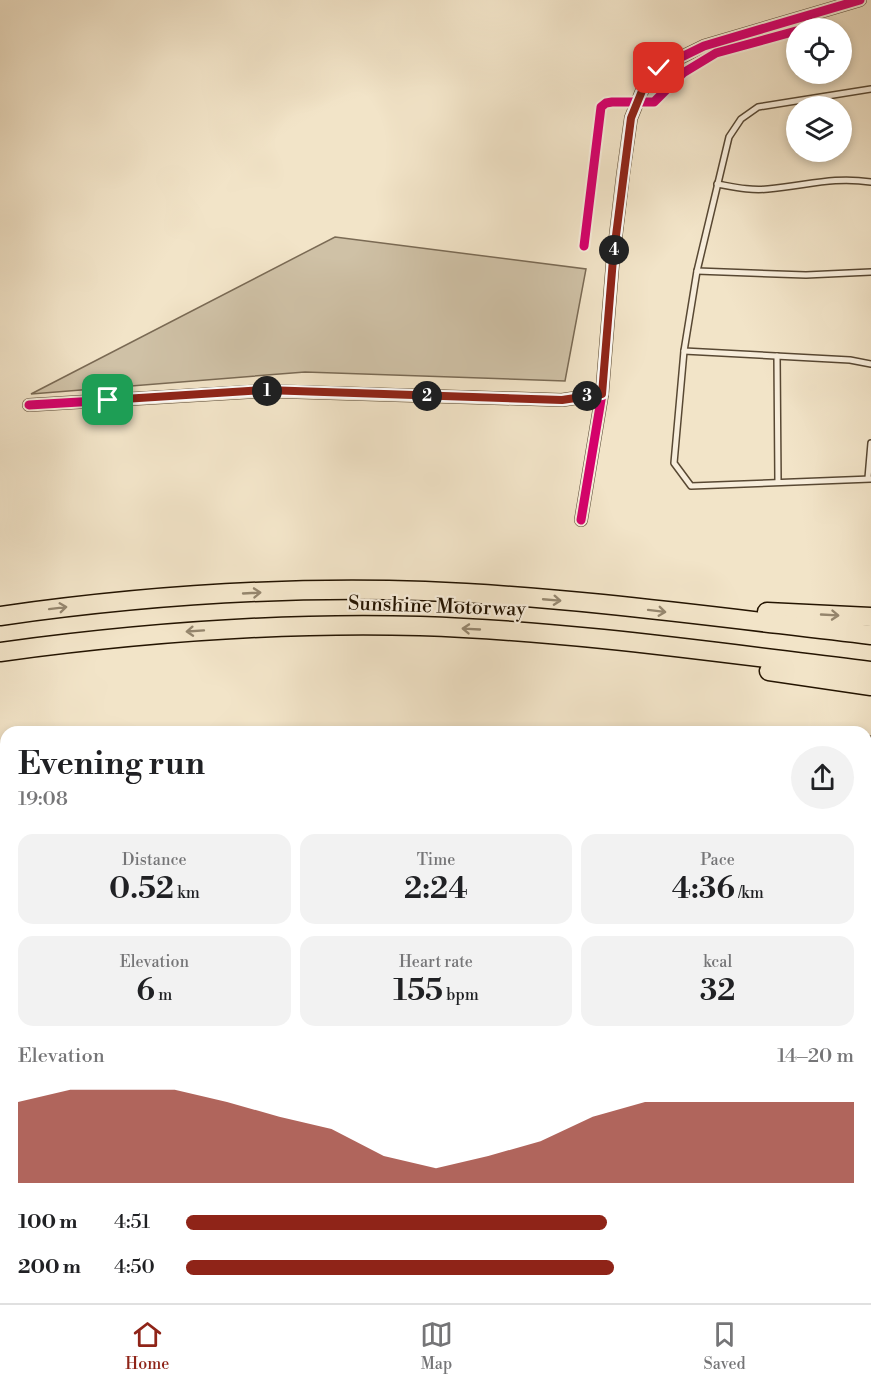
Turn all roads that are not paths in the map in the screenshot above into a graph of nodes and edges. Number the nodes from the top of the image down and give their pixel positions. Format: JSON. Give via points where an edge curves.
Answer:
{"nodes":[{"id":1,"x":861,"y":0,"type":"edge"},
{"id":2,"x":871,"y":89,"type":"edge"},
{"id":3,"x":871,"y":182,"type":"edge"},
{"id":4,"x":717,"y":184,"type":"junction"},
{"id":5,"x":697,"y":271,"type":"junction"},
{"id":6,"x":871,"y":272,"type":"edge"},
{"id":7,"x":684,"y":351,"type":"junction"},
{"id":8,"x":777,"y":356,"type":"junction"},
{"id":9,"x":871,"y":364,"type":"edge"},
{"id":10,"x":602,"y":394,"type":"junction"},
{"id":11,"x":29,"y":405,"type":"dead end"},
{"id":12,"x":871,"y":443,"type":"edge"},
{"id":13,"x":870,"y":479,"type":"edge"},
{"id":14,"x":778,"y":482,"type":"junction"},
{"id":15,"x":581,"y":520,"type":"dead end"},
{"id":16,"x":0,"y":616,"type":"edge"},
{"id":17,"x":871,"y":617,"type":"edge"},
{"id":18,"x":730,"y":619,"type":"junction"},
{"id":19,"x":871,"y":635,"type":"edge"},
{"id":20,"x":613,"y":640,"type":"junction"},
{"id":21,"x":0,"y":652,"type":"edge"},
{"id":22,"x":871,"y":670,"type":"edge"},
{"id":23,"x":871,"y":686,"type":"edge"}],
"edges":[{"from":1,"to":10,"type":"street","via":[[704,45],[659,68],[644,86],[631,118],[623,175]]},
{"from":2,"to":4,"type":"lane","via":[[758,107],[749,112],[729,137]]},
{"from":3,"to":4,"type":"lane","via":[[826,180],[766,189]]},
{"from":4,"to":5,"type":"lane"},
{"from":5,"to":6,"type":"lane","via":[[806,275]]},
{"from":5,"to":7,"type":"lane"},
{"from":7,"to":8,"type":"lane"},
{"from":7,"to":14,"type":"lane","via":[[674,463],[691,486]]},
{"from":8,"to":9,"type":"lane"},
{"from":8,"to":14,"type":"lane"},
{"from":10,"to":11,"type":"street","via":[[562,400],[265,390]]},
{"from":10,"to":15,"type":"street"},
{"from":12,"to":13,"type":"lane"},
{"from":13,"to":14,"type":"lane"},
{"from":16,"to":18,"type":"highway","name":"Sunshine Motorway","one_way":true,"via":[[129,600],[345,590],[508,596]]},
{"from":18,"to":17,"type":"highway","one_way":true,"via":[[755,612]]},
{"from":18,"to":19,"type":"highway","name":"Sunshine Motorway"},
{"from":20,"to":21,"type":"highway","name":"Sunshine Motorway","one_way":true,"via":[[472,629],[295,626],[144,635]]},
{"from":20,"to":22,"type":"highway","name":"Sunshine Motorway"},
{"from":20,"to":23,"type":"highway","via":[[625,650]]}]}
